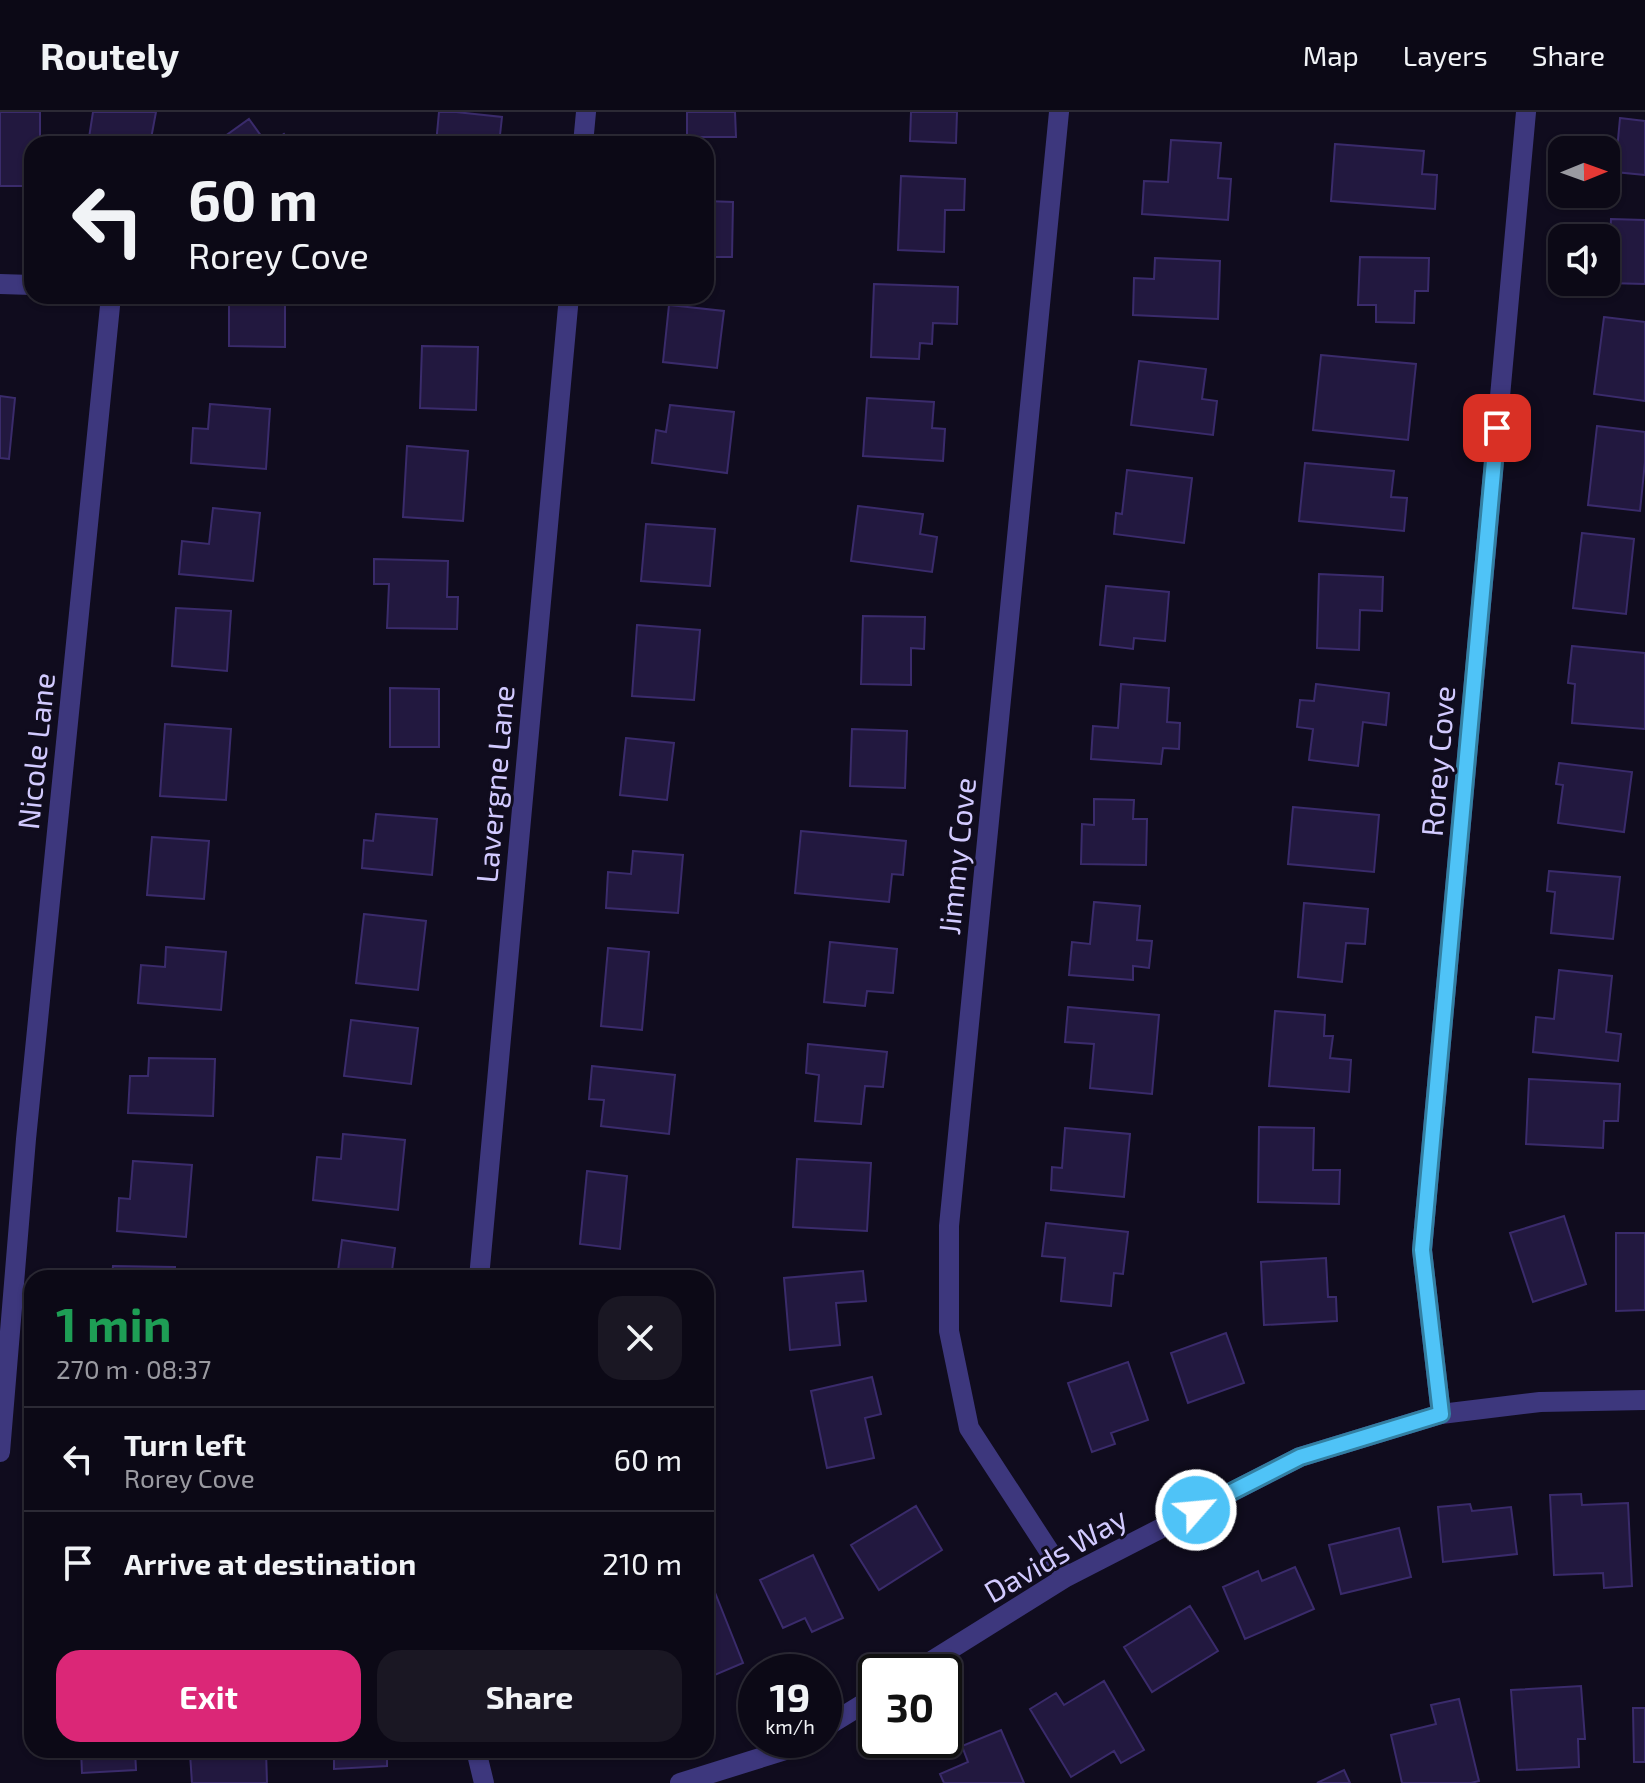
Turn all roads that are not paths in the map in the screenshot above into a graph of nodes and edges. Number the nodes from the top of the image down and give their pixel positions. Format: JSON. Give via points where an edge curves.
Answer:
{"nodes":[{"id":1,"x":586,"y":112,"type":"edge"},
{"id":2,"x":1059,"y":112,"type":"edge"},
{"id":3,"x":1526,"y":112,"type":"edge"},
{"id":4,"x":584,"y":136,"type":"edge"},
{"id":5,"x":0,"y":284,"type":"edge"},
{"id":6,"x":24,"y":285,"type":"edge"},
{"id":7,"x":110,"y":304,"type":"edge"},
{"id":8,"x":568,"y":304,"type":"edge"},
{"id":9,"x":480,"y":1270,"type":"edge"},
{"id":10,"x":1645,"y":1400,"type":"edge"},
{"id":11,"x":1441,"y":1414,"type":"junction"},
{"id":12,"x":0,"y":1452,"type":"edge"},
{"id":13,"x":1066,"y":1577,"type":"junction"},
{"id":14,"x":943,"y":1654,"type":"edge"},
{"id":15,"x":478,"y":1758,"type":"edge"},
{"id":16,"x":760,"y":1758,"type":"edge"},
{"id":17,"x":484,"y":1783,"type":"edge"},
{"id":18,"x":680,"y":1783,"type":"edge"}],
"edges":[{"from":1,"to":4,"type":"street"},
{"from":2,"to":13,"type":"street","name":"Jimmy Cove","via":[[949,1226],[949,1331],[969,1428]]},
{"from":3,"to":11,"type":"street","name":"Rorey Cove","via":[[1422,1250]]},
{"from":5,"to":6,"type":"street"},
{"from":7,"to":12,"type":"street","name":"Nicole Lane","via":[[26,1139]]},
{"from":8,"to":9,"type":"street","name":"Lavergne Lane"},
{"from":10,"to":11,"type":"street","name":"Davids Way","via":[[1540,1402]]},
{"from":11,"to":13,"type":"street","name":"Davids Way","via":[[1300,1457]]},
{"from":13,"to":14,"type":"street","name":"Davids Way"},
{"from":15,"to":17,"type":"street"},
{"from":16,"to":18,"type":"street"}]}
